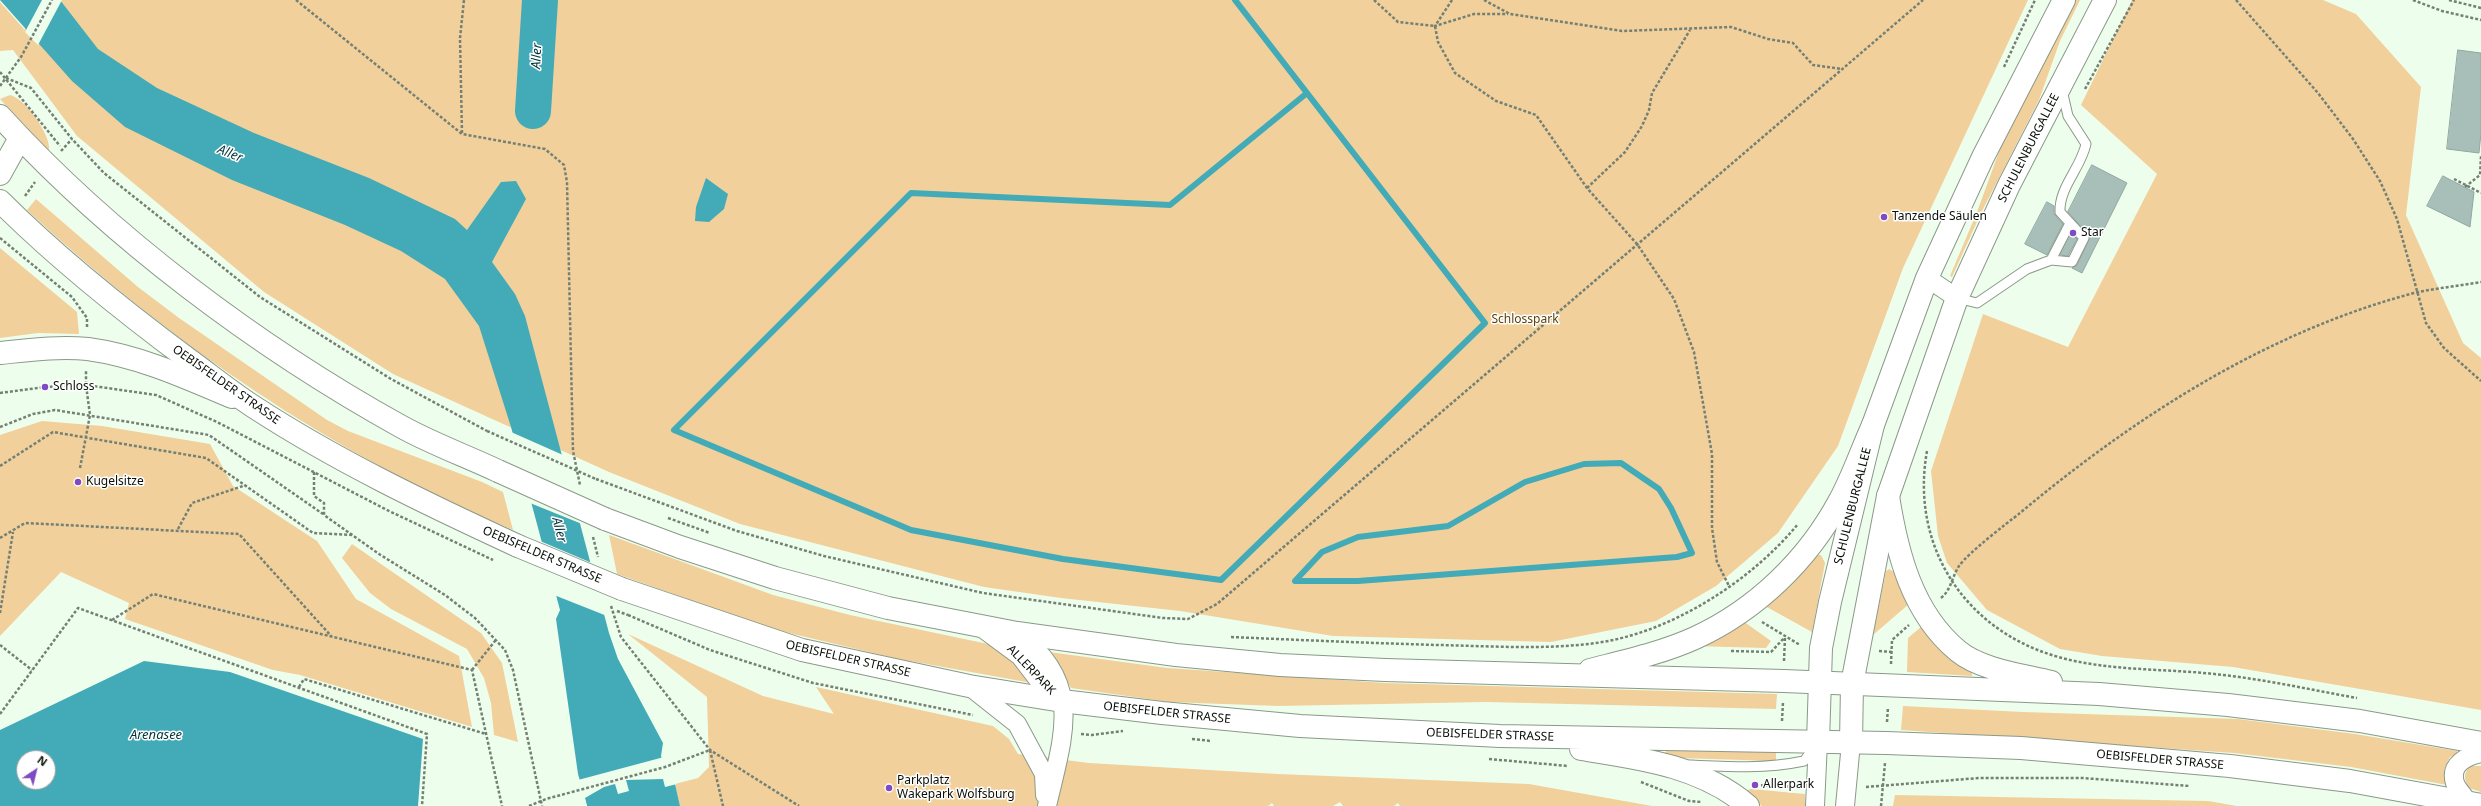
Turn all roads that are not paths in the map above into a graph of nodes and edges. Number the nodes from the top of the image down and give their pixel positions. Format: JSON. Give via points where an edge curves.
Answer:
{"nodes":[{"id":1,"x":2064,"y":0,"type":"edge"},
{"id":2,"x":2104,"y":0,"type":"edge"},
{"id":3,"x":2061,"y":86,"type":"junction"},
{"id":4,"x":0,"y":116,"type":"edge"},
{"id":5,"x":20,"y":138,"type":"junction"},
{"id":6,"x":0,"y":152,"type":"edge"},
{"id":7,"x":0,"y":174,"type":"edge"},
{"id":8,"x":6,"y":207,"type":"edge"},
{"id":9,"x":2069,"y":225,"type":"junction"},
{"id":10,"x":2051,"y":260,"type":"junction"},
{"id":11,"x":1927,"y":278,"type":"junction"},
{"id":12,"x":1957,"y":298,"type":"junction"},
{"id":13,"x":0,"y":353,"type":"edge"},
{"id":14,"x":253,"y":407,"type":"junction"},
{"id":15,"x":1873,"y":425,"type":"junction"},
{"id":16,"x":1888,"y":496,"type":"junction"},
{"id":17,"x":980,"y":627,"type":"junction"},
{"id":18,"x":1017,"y":633,"type":"junction"},
{"id":19,"x":1566,"y":676,"type":"junction"},
{"id":20,"x":1819,"y":683,"type":"junction"},
{"id":21,"x":1852,"y":684,"type":"junction"},
{"id":22,"x":969,"y":686,"type":"junction"},
{"id":23,"x":2099,"y":694,"type":"junction"},
{"id":24,"x":1062,"y":701,"type":"junction"},
{"id":25,"x":1500,"y":736,"type":"junction"},
{"id":26,"x":1818,"y":742,"type":"junction"},
{"id":27,"x":1851,"y":743,"type":"junction"},
{"id":28,"x":2481,"y":743,"type":"edge"},
{"id":29,"x":2481,"y":753,"type":"edge"},
{"id":30,"x":1667,"y":764,"type":"junction"},
{"id":31,"x":2474,"y":803,"type":"edge"},
{"id":32,"x":1047,"y":806,"type":"edge"},
{"id":33,"x":1748,"y":806,"type":"edge"},
{"id":34,"x":1815,"y":806,"type":"edge"},
{"id":35,"x":1845,"y":806,"type":"edge"}],
"edges":[{"from":1,"to":11,"type":"main road","name":"SCHULENBURGALLEE","via":[[1983,157]]},
{"from":2,"to":3,"type":"main road","name":"SCHULENBURGALLEE"},
{"from":3,"to":9,"type":"lane","via":[[2068,116],[2086,144],[2083,158],[2059,200],[2060,212]]},
{"from":3,"to":12,"type":"main road","name":"SCHULENBURGALLEE","via":[[2009,185]]},
{"from":4,"to":5,"type":"main road"},
{"from":5,"to":6,"type":"main road"},
{"from":5,"to":7,"type":"main road"},
{"from":5,"to":17,"type":"main road","bridge":true,"via":[[130,241],[260,339],[404,428],[498,471],[599,526],[888,608]]},
{"from":8,"to":14,"type":"main road","name":"OEBISFELDER STRASSE","via":[[51,250],[123,311]]},
{"from":9,"to":10,"type":"lane"},
{"from":9,"to":10,"type":"lane","via":[[2084,238],[2072,262]]},
{"from":10,"to":12,"type":"lane","via":[[2027,269],[1977,303]]},
{"from":11,"to":12,"type":"street"},
{"from":11,"to":15,"type":"main road","name":"SCHULENBURGALLEE"},
{"from":12,"to":16,"type":"main road","name":"SCHULENBURGALLEE"},
{"from":13,"to":14,"type":"main road","via":[[42,348],[87,349],[132,358],[174,372]]},
{"from":14,"to":22,"type":"main road","name":"OEBISFELDER STRASSE","bridge":true,"via":[[330,453],[414,498],[616,595],[802,650]]},
{"from":15,"to":19,"type":"main road","via":[[1840,500],[1818,533],[1790,570],[1746,610],[1694,638],[1646,655]]},
{"from":15,"to":20,"type":"main road","name":"SCHULENBURGALLEE","via":[[1830,602],[1821,648]]},
{"from":16,"to":21,"type":"main road","name":"SCHULENBURGALLEE"},
{"from":16,"to":23,"type":"main road","via":[[1894,532],[1911,590],[1932,623],[1959,652],[1992,668]]},
{"from":17,"to":18,"type":"main road"},
{"from":17,"to":24,"type":"street","name":"ALLERPARK","via":[[1006,644],[1043,686]]},
{"from":18,"to":19,"type":"main road","via":[[1176,655],[1280,665]]},
{"from":18,"to":24,"type":"street","name":"ALLERPARK","via":[[1032,644],[1044,658],[1062,689]]},
{"from":19,"to":20,"type":"main road"},
{"from":20,"to":21,"type":"main road"},
{"from":20,"to":26,"type":"main road","name":"SCHULENBURGALLEE"},
{"from":21,"to":23,"type":"main road"},
{"from":21,"to":27,"type":"main road","name":"SCHULENBURGALLEE"},
{"from":22,"to":24,"type":"main road","name":"OEBISFELDER STRASSE"},
{"from":22,"to":32,"type":"street","name":"ALLERPARK","via":[[1017,724],[1044,774]]},
{"from":23,"to":28,"type":"main road","via":[[2228,704],[2360,721]]},
{"from":24,"to":25,"type":"main road","name":"OEBISFELDER STRASSE","via":[[1300,726]]},
{"from":24,"to":32,"type":"street","name":"ALLERPARK","via":[[1064,731]]},
{"from":25,"to":26,"type":"main road","name":"OEBISFELDER STRASSE"},
{"from":25,"to":30,"type":"main road"},
{"from":26,"to":27,"type":"main road","name":"OEBISFELDER STRASSE"},
{"from":26,"to":30,"type":"lane","via":[[1804,761],[1781,765],[1754,768]]},
{"from":26,"to":34,"type":"street"},
{"from":27,"to":31,"type":"main road","name":"OEBISFELDER STRASSE","via":[[2021,748],[2230,766],[2350,781]]},
{"from":27,"to":35,"type":"street"},
{"from":29,"to":31,"type":"street","name":"OEBISFELDER STRASSE","via":[[2468,756],[2456,766],[2454,773],[2455,783]]},
{"from":30,"to":33,"type":"main road","via":[[1703,778],[1730,792]]}]}
